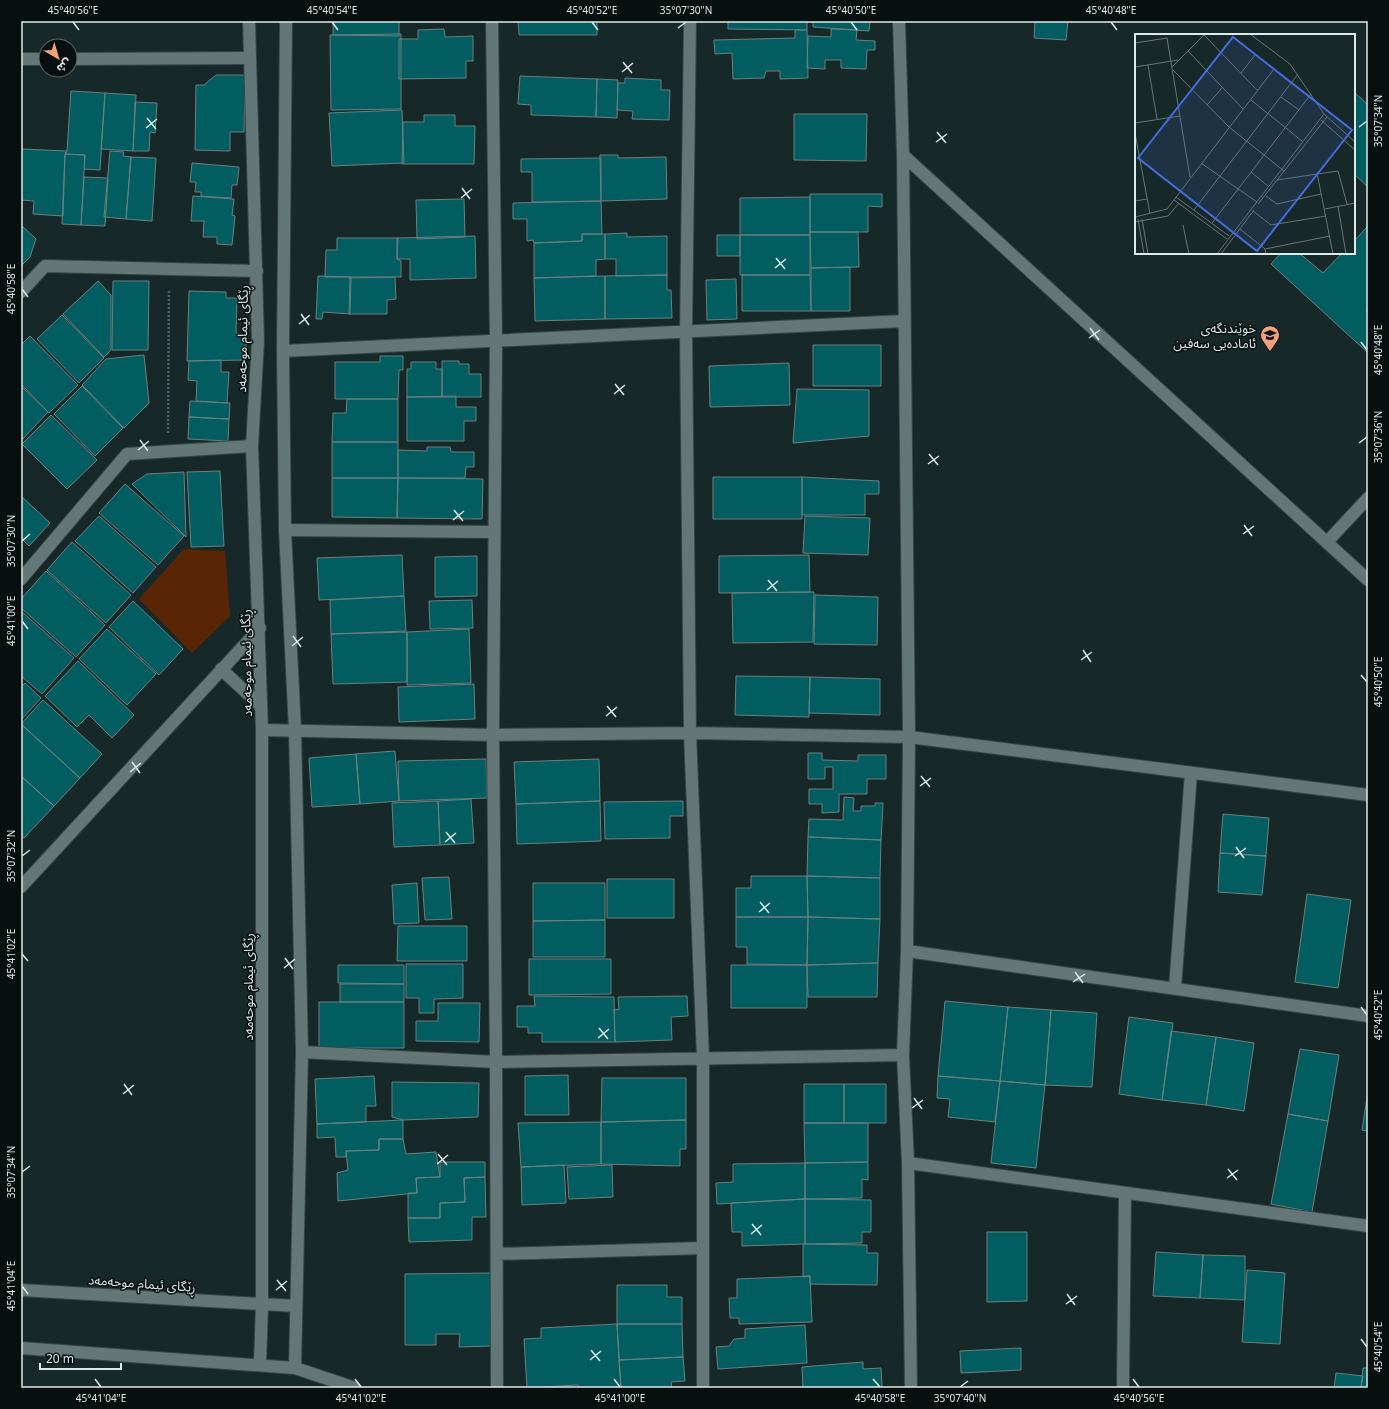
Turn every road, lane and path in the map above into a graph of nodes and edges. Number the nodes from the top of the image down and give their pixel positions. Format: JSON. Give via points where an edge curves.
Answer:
{"nodes":[{"id":1,"x":249,"y":21,"type":"edge"},
{"id":2,"x":286,"y":21,"type":"edge"},
{"id":3,"x":492,"y":21,"type":"edge"},
{"id":4,"x":690,"y":21,"type":"edge"},
{"id":5,"x":899,"y":21,"type":"edge"},
{"id":6,"x":78,"y":58,"type":"edge"},
{"id":7,"x":250,"y":58,"type":"junction"},
{"id":8,"x":21,"y":59,"type":"edge"},
{"id":9,"x":38,"y":59,"type":"edge"},
{"id":10,"x":903,"y":155,"type":"junction"},
{"id":11,"x":169,"y":269,"type":"junction"},
{"id":12,"x":257,"y":271,"type":"junction"},
{"id":13,"x":21,"y":292,"type":"edge"},
{"id":14,"x":904,"y":321,"type":"junction"},
{"id":15,"x":686,"y":332,"type":"junction"},
{"id":16,"x":496,"y":342,"type":"junction"},
{"id":17,"x":283,"y":351,"type":"junction"},
{"id":18,"x":252,"y":446,"type":"junction"},
{"id":19,"x":168,"y":452,"type":"junction"},
{"id":20,"x":1368,"y":498,"type":"edge"},
{"id":21,"x":285,"y":530,"type":"junction"},
{"id":22,"x":494,"y":532,"type":"junction"},
{"id":23,"x":1327,"y":542,"type":"junction"},
{"id":24,"x":21,"y":579,"type":"edge"},
{"id":25,"x":1368,"y":580,"type":"edge"},
{"id":26,"x":260,"y":628,"type":"junction"},
{"id":27,"x":221,"y":669,"type":"junction"},
{"id":28,"x":261,"y":706,"type":"junction"},
{"id":29,"x":262,"y":730,"type":"junction"},
{"id":30,"x":295,"y":730,"type":"junction"},
{"id":31,"x":690,"y":733,"type":"junction"},
{"id":32,"x":492,"y":735,"type":"junction"},
{"id":33,"x":909,"y":737,"type":"junction"},
{"id":34,"x":1191,"y":773,"type":"junction"},
{"id":35,"x":1368,"y":795,"type":"edge"},
{"id":36,"x":21,"y":887,"type":"edge"},
{"id":37,"x":907,"y":951,"type":"junction"},
{"id":38,"x":1175,"y":988,"type":"junction"},
{"id":39,"x":1368,"y":1016,"type":"edge"},
{"id":40,"x":302,"y":1052,"type":"junction"},
{"id":41,"x":903,"y":1055,"type":"junction"},
{"id":42,"x":703,"y":1058,"type":"junction"},
{"id":43,"x":496,"y":1062,"type":"junction"},
{"id":44,"x":908,"y":1163,"type":"junction"},
{"id":45,"x":1125,"y":1193,"type":"junction"},
{"id":46,"x":1368,"y":1226,"type":"edge"},
{"id":47,"x":703,"y":1248,"type":"junction"},
{"id":48,"x":497,"y":1254,"type":"junction"},
{"id":49,"x":21,"y":1290,"type":"edge"},
{"id":50,"x":262,"y":1305,"type":"junction"},
{"id":51,"x":296,"y":1306,"type":"junction"},
{"id":52,"x":21,"y":1348,"type":"edge"},
{"id":53,"x":260,"y":1364,"type":"junction"},
{"id":54,"x":295,"y":1368,"type":"junction"},
{"id":55,"x":355,"y":1388,"type":"edge"},
{"id":56,"x":497,"y":1388,"type":"edge"},
{"id":57,"x":703,"y":1388,"type":"edge"},
{"id":58,"x":911,"y":1388,"type":"edge"},
{"id":59,"x":1123,"y":1388,"type":"edge"}],
"edges":[{"from":1,"to":7,"type":"street","name":"ڕێگای ئیمام موحەمەد"},
{"from":2,"to":17,"type":"street"},
{"from":3,"to":16,"type":"street"},
{"from":4,"to":15,"type":"street"},
{"from":5,"to":10,"type":"street"},
{"from":6,"to":7,"type":"street"},
{"from":7,"to":12,"type":"street","name":"ڕێگای ئیمام موحەمەد"},
{"from":8,"to":9,"type":"street"},
{"from":10,"to":14,"type":"street"},
{"from":10,"to":23,"type":"street"},
{"from":11,"to":12,"type":"street"},
{"from":11,"to":13,"type":"street","via":[[45,266]]},
{"from":11,"to":19,"type":"path"},
{"from":12,"to":18,"type":"street","name":"ڕێگای ئیمام موحەمەد","via":[[258,341]]},
{"from":14,"to":15,"type":"street"},
{"from":14,"to":33,"type":"street"},
{"from":15,"to":16,"type":"street"},
{"from":15,"to":31,"type":"street"},
{"from":16,"to":17,"type":"street"},
{"from":16,"to":22,"type":"street"},
{"from":17,"to":21,"type":"street"},
{"from":18,"to":19,"type":"street"},
{"from":18,"to":26,"type":"street","name":"ڕێگای ئیمام موحەمەد"},
{"from":19,"to":24,"type":"street","via":[[126,454]]},
{"from":20,"to":23,"type":"street"},
{"from":21,"to":22,"type":"street"},
{"from":21,"to":30,"type":"street"},
{"from":22,"to":32,"type":"street"},
{"from":23,"to":25,"type":"street"},
{"from":26,"to":27,"type":"street"},
{"from":26,"to":28,"type":"street","name":"ڕێگای ئیمام موحەمەد"},
{"from":27,"to":28,"type":"street"},
{"from":27,"to":36,"type":"street"},
{"from":28,"to":29,"type":"street","name":"ڕێگای ئیمام موحەمەد"},
{"from":29,"to":30,"type":"street"},
{"from":29,"to":50,"type":"street","name":"ڕێگای ئیمام موحەمەد"},
{"from":30,"to":32,"type":"street"},
{"from":30,"to":40,"type":"street"},
{"from":31,"to":32,"type":"street"},
{"from":31,"to":33,"type":"street"},
{"from":31,"to":42,"type":"street"},
{"from":32,"to":43,"type":"street"},
{"from":33,"to":34,"type":"street"},
{"from":33,"to":37,"type":"street"},
{"from":34,"to":35,"type":"street"},
{"from":34,"to":38,"type":"street"},
{"from":37,"to":38,"type":"street"},
{"from":37,"to":41,"type":"street"},
{"from":38,"to":39,"type":"street"},
{"from":40,"to":43,"type":"street"},
{"from":40,"to":51,"type":"street"},
{"from":41,"to":42,"type":"street"},
{"from":41,"to":44,"type":"street"},
{"from":42,"to":43,"type":"street"},
{"from":42,"to":47,"type":"street"},
{"from":43,"to":48,"type":"street"},
{"from":44,"to":45,"type":"street"},
{"from":44,"to":58,"type":"street"},
{"from":45,"to":46,"type":"street"},
{"from":45,"to":59,"type":"street"},
{"from":47,"to":48,"type":"street"},
{"from":47,"to":57,"type":"street"},
{"from":48,"to":56,"type":"street"},
{"from":49,"to":50,"type":"street","name":"ڕێگای ئیمام موحەمەد"},
{"from":50,"to":51,"type":"street","name":"ڕێگای ئیمام موحەمەد"},
{"from":50,"to":53,"type":"street","name":"ڕێگای ئیمام موحەمەد"},
{"from":51,"to":54,"type":"street"},
{"from":52,"to":53,"type":"street"},
{"from":53,"to":54,"type":"street"},
{"from":54,"to":55,"type":"street"}]}
